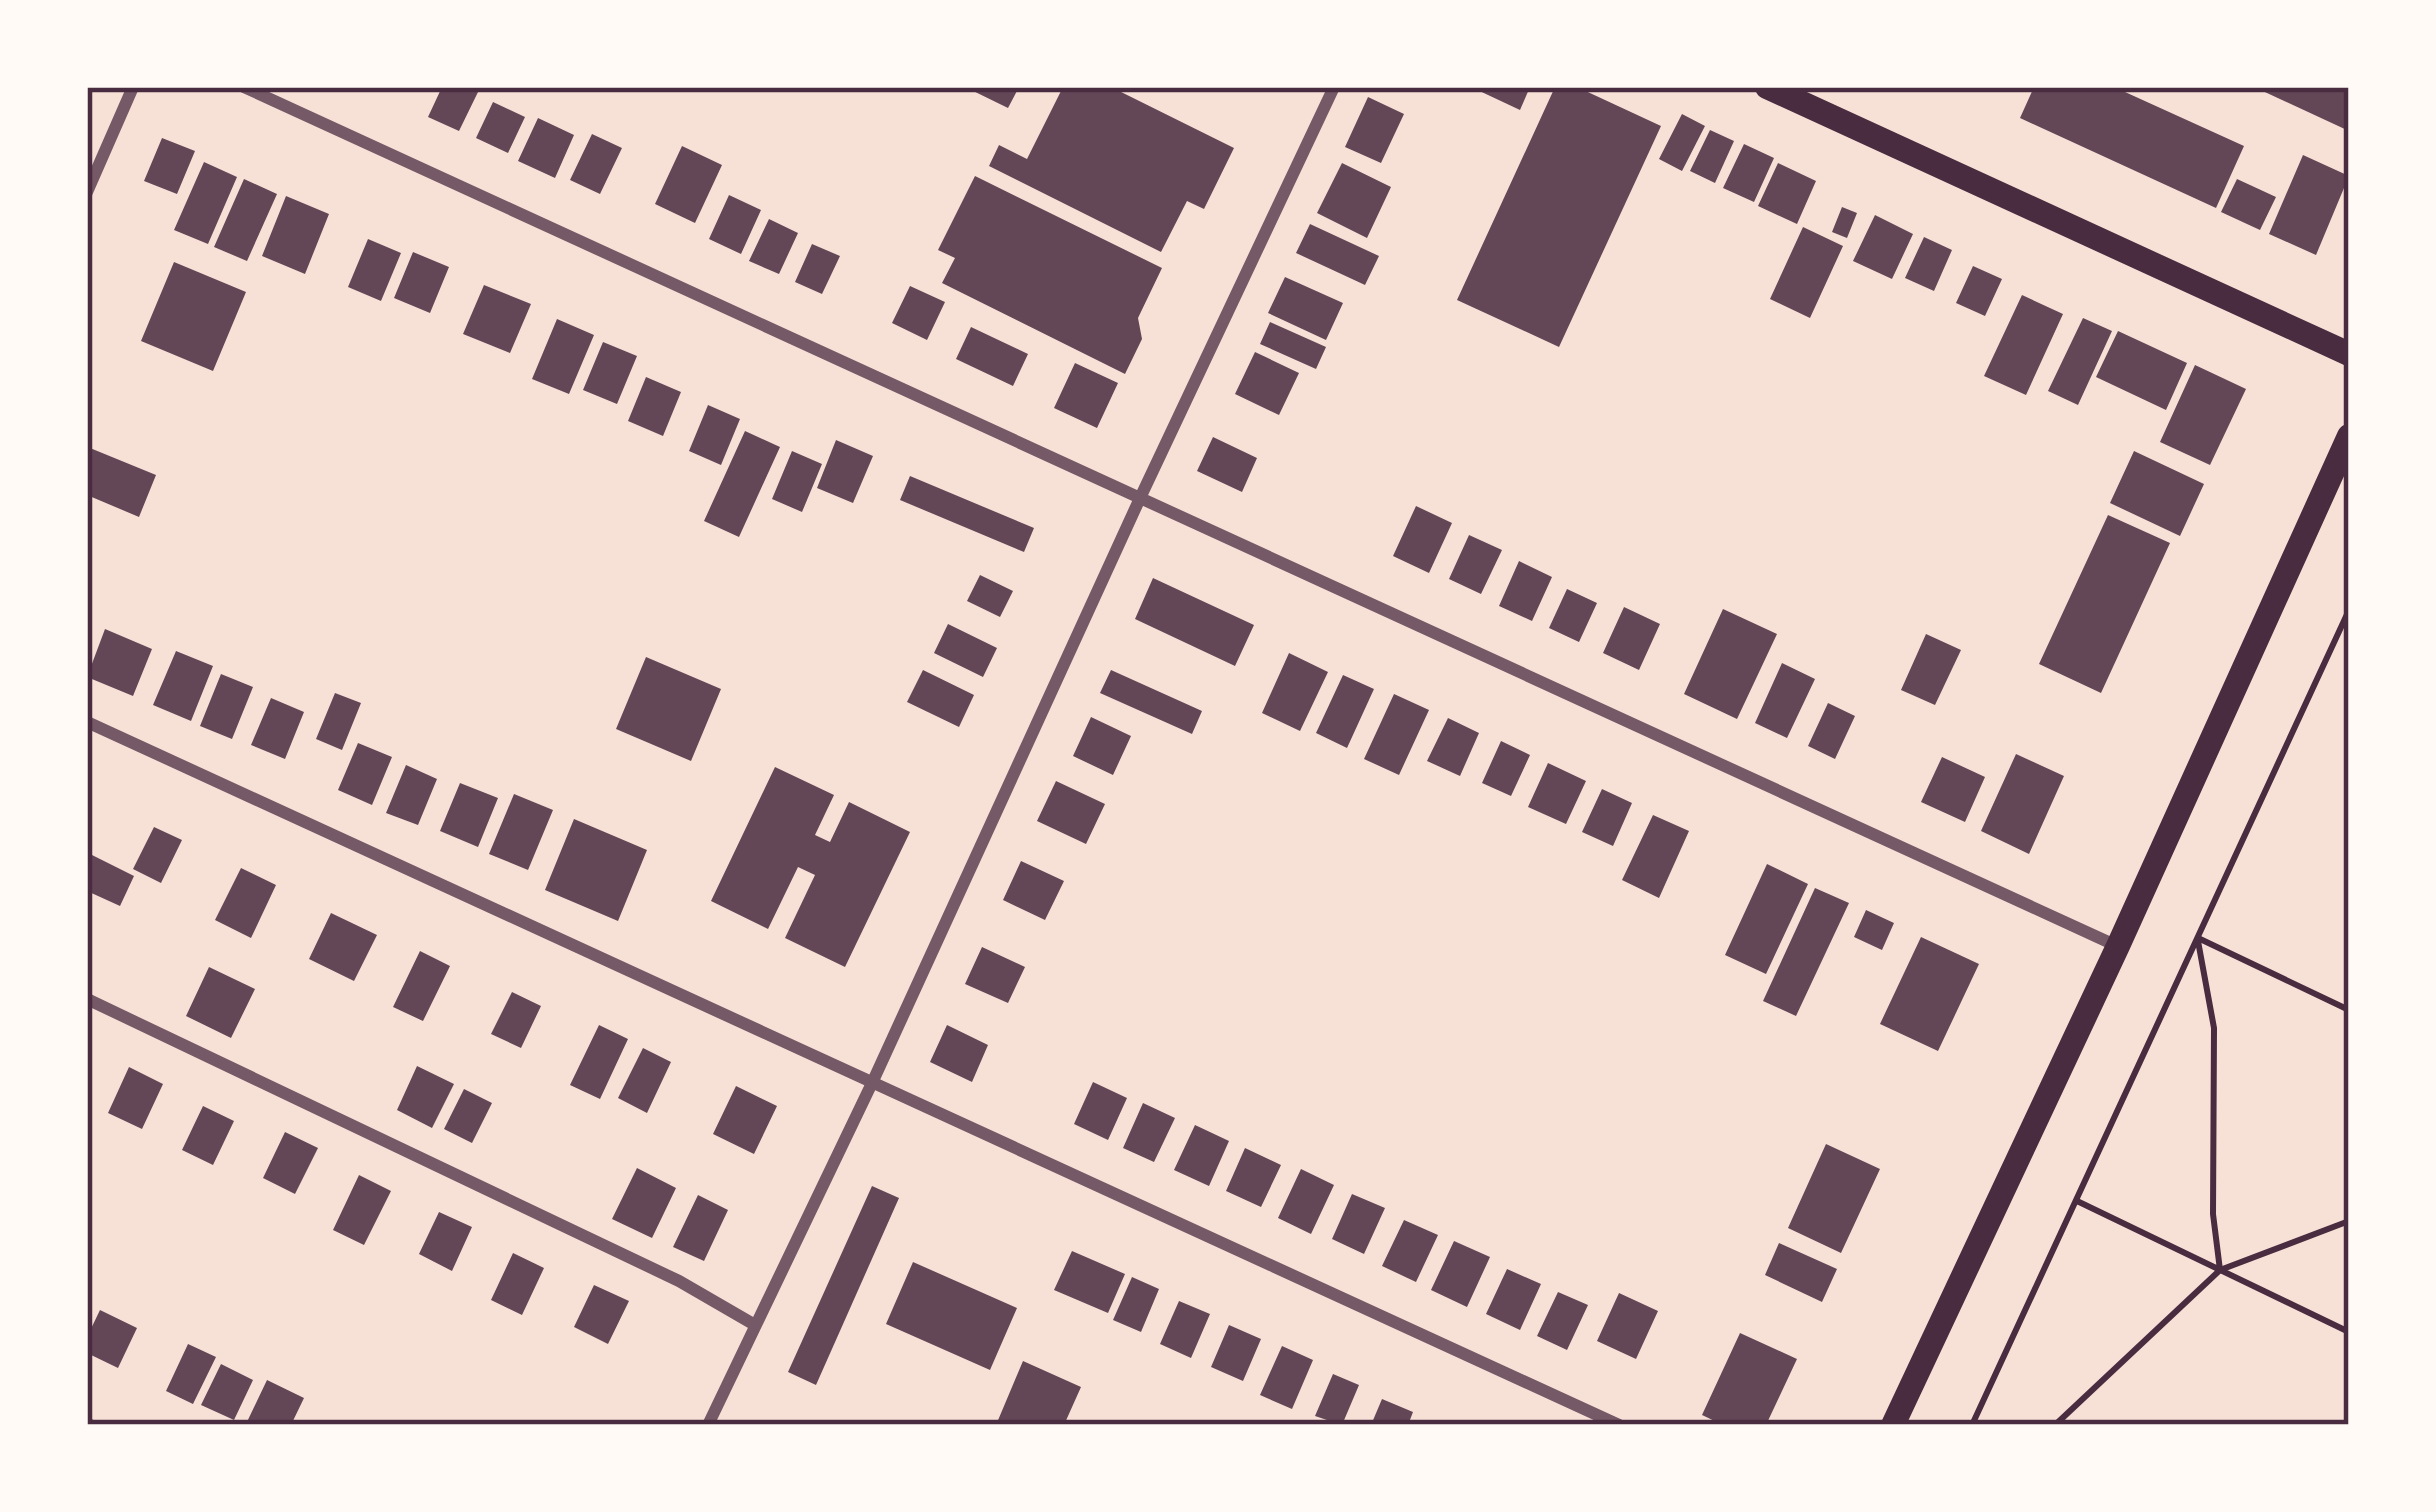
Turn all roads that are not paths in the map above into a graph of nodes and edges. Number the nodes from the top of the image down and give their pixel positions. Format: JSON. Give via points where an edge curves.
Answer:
{"nodes":[{"id":1,"x":133,"y":87,"type":"edge"},
{"id":2,"x":244,"y":87,"type":"edge"},
{"id":3,"x":1334,"y":87,"type":"edge"},
{"id":4,"x":1767,"y":87,"type":"edge"},
{"id":5,"x":87,"y":192,"type":"edge"},
{"id":6,"x":2349,"y":354,"type":"edge"},
{"id":7,"x":2349,"y":436,"type":"edge"},
{"id":8,"x":1141,"y":496,"type":"junction"},
{"id":9,"x":87,"y":722,"type":"edge"},
{"id":10,"x":2118,"y":946,"type":"junction"},
{"id":11,"x":87,"y":999,"type":"edge"},
{"id":12,"x":873,"y":1081,"type":"junction"},
{"id":13,"x":755,"y":1325,"type":"junction"},
{"id":14,"x":708,"y":1425,"type":"edge"},
{"id":15,"x":1619,"y":1425,"type":"edge"},
{"id":16,"x":1893,"y":1425,"type":"edge"}],
"edges":[{"from":1,"to":5,"type":"street"},
{"from":2,"to":8,"type":"street"},
{"from":3,"to":8,"type":"street"},
{"from":4,"to":6,"type":"main road"},
{"from":7,"to":10,"type":"main road"},
{"from":8,"to":10,"type":"street"},
{"from":8,"to":12,"type":"street"},
{"from":9,"to":12,"type":"street"},
{"from":10,"to":16,"type":"main road"},
{"from":11,"to":13,"type":"street","via":[[679,1281]]},
{"from":12,"to":13,"type":"street"},
{"from":12,"to":15,"type":"street"},
{"from":13,"to":14,"type":"street"}]}
